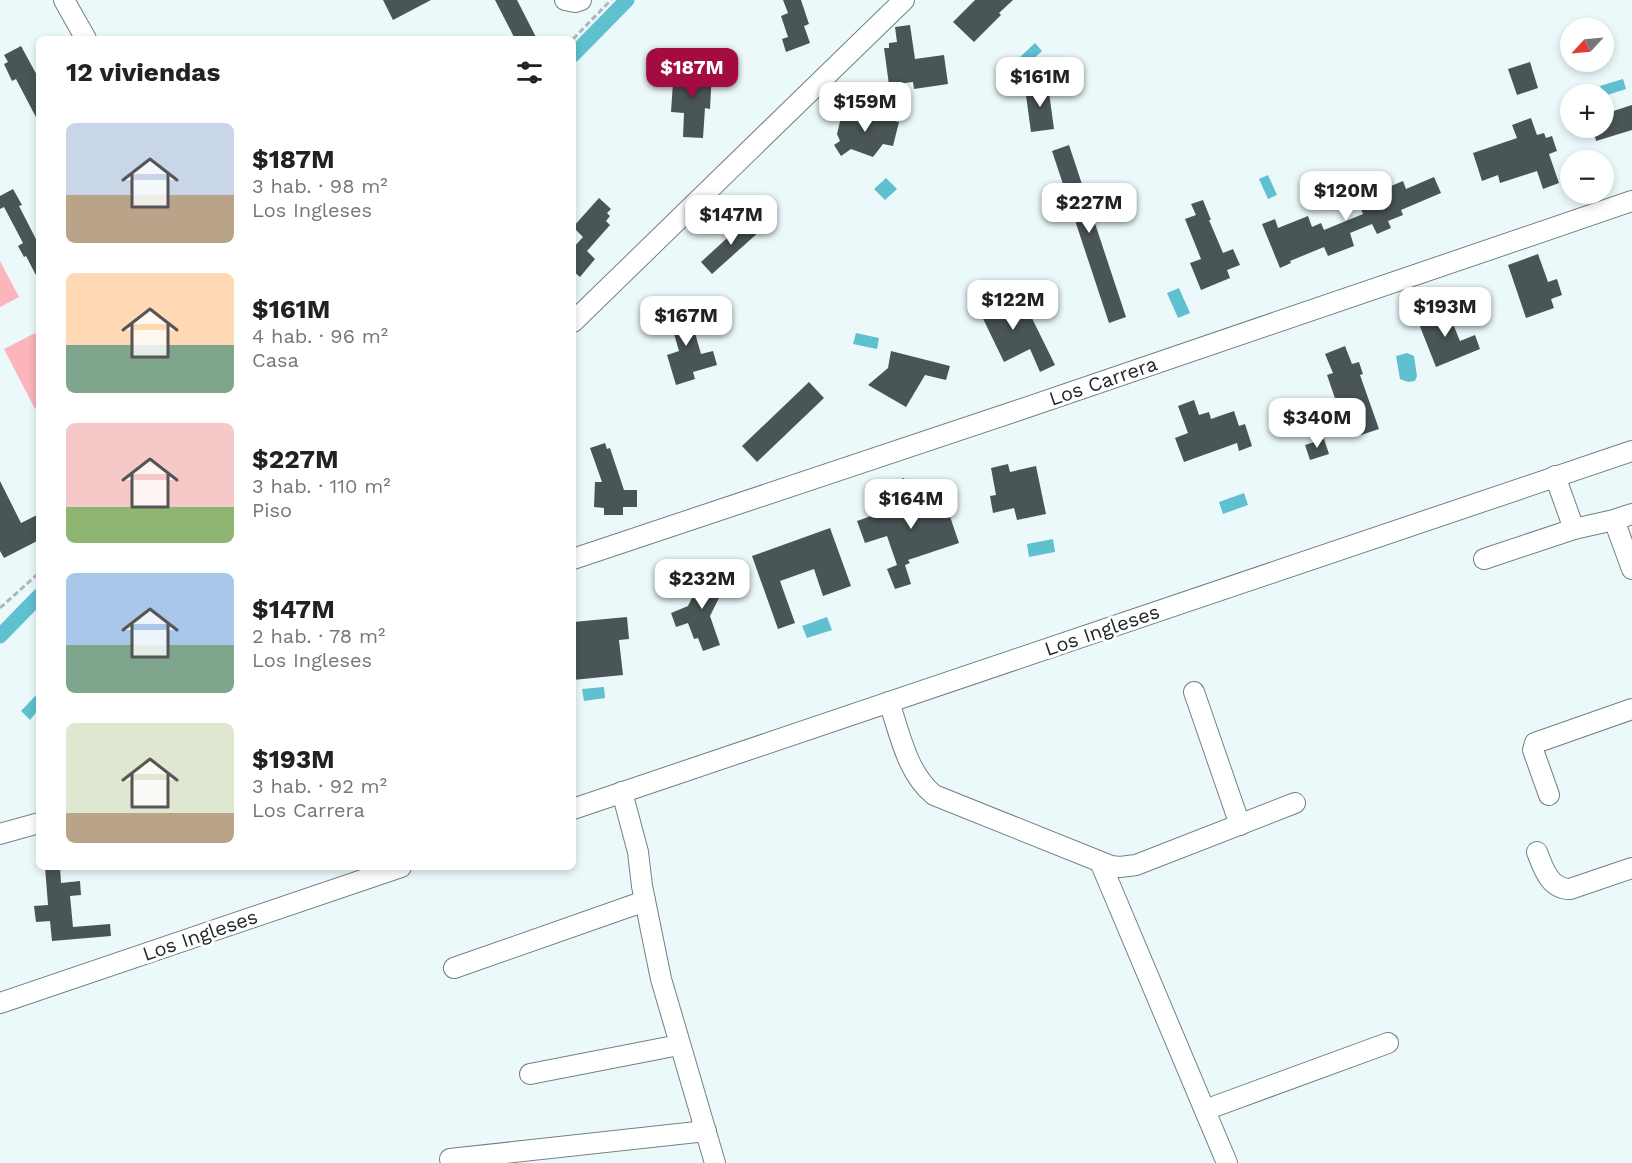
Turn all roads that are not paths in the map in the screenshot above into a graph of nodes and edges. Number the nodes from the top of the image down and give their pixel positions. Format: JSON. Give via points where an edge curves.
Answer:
{"nodes":[{"id":1,"x":64,"y":0,"type":"edge"},
{"id":2,"x":565,"y":0,"type":"edge"},
{"id":3,"x":581,"y":0,"type":"edge"},
{"id":4,"x":904,"y":0,"type":"edge"},
{"id":5,"x":84,"y":36,"type":"edge"},
{"id":6,"x":1632,"y":201,"type":"edge"},
{"id":7,"x":576,"y":319,"type":"edge"},
{"id":8,"x":1632,"y":451,"type":"edge"},
{"id":9,"x":1555,"y":476,"type":"junction"},
{"id":10,"x":1623,"y":517,"type":"edge"},
{"id":11,"x":1574,"y":529,"type":"junction"},
{"id":12,"x":576,"y":558,"type":"edge"},
{"id":13,"x":1484,"y":559,"type":"dead end"},
{"id":14,"x":1632,"y":569,"type":"edge"},
{"id":15,"x":1194,"y":692,"type":"dead end"},
{"id":16,"x":889,"y":702,"type":"junction"},
{"id":17,"x":1632,"y":709,"type":"edge"},
{"id":18,"x":622,"y":792,"type":"junction"},
{"id":19,"x":1549,"y":795,"type":"dead end"},
{"id":20,"x":1295,"y":803,"type":"dead end"},
{"id":21,"x":576,"y":808,"type":"edge"},
{"id":22,"x":36,"y":824,"type":"edge"},
{"id":23,"x":1240,"y":825,"type":"junction"},
{"id":24,"x":0,"y":834,"type":"edge"},
{"id":25,"x":1537,"y":852,"type":"dead end"},
{"id":26,"x":1101,"y":864,"type":"junction"},
{"id":27,"x":1632,"y":868,"type":"edge"},
{"id":28,"x":391,"y":870,"type":"edge"},
{"id":29,"x":645,"y":901,"type":"junction"},
{"id":30,"x":454,"y":968,"type":"dead end"},
{"id":31,"x":0,"y":1003,"type":"edge"},
{"id":32,"x":1388,"y":1043,"type":"dead end"},
{"id":33,"x":679,"y":1045,"type":"junction"},
{"id":34,"x":531,"y":1074,"type":"dead end"},
{"id":35,"x":1205,"y":1110,"type":"junction"},
{"id":36,"x":706,"y":1131,"type":"junction"},
{"id":37,"x":450,"y":1159,"type":"dead end"},
{"id":38,"x":715,"y":1163,"type":"edge"},
{"id":39,"x":1227,"y":1163,"type":"edge"}],
"edges":[{"from":1,"to":5,"type":"street"},
{"from":2,"to":3,"type":"street"},
{"from":4,"to":7,"type":"street"},
{"from":6,"to":12,"type":"street","name":"Los Carrera"},
{"from":8,"to":9,"type":"street","name":"Los Ingleses"},
{"from":9,"to":11,"type":"street"},
{"from":9,"to":16,"type":"street","name":"Los Ingleses"},
{"from":10,"to":11,"type":"street"},
{"from":10,"to":14,"type":"street"},
{"from":11,"to":13,"type":"street"},
{"from":15,"to":23,"type":"street"},
{"from":16,"to":18,"type":"street","name":"Los Ingleses"},
{"from":16,"to":26,"type":"street","via":[[911,767],[934,795]]},
{"from":17,"to":19,"type":"street","via":[[1534,745]]},
{"from":18,"to":21,"type":"street","name":"Los Ingleses"},
{"from":18,"to":29,"type":"street","via":[[638,852]]},
{"from":20,"to":23,"type":"street"},
{"from":22,"to":24,"type":"street"},
{"from":23,"to":26,"type":"street","via":[[1136,865]]},
{"from":25,"to":27,"type":"street","via":[[1548,877],[1563,889]]},
{"from":26,"to":35,"type":"street"},
{"from":28,"to":31,"type":"street","name":"Los Ingleses"},
{"from":29,"to":30,"type":"street"},
{"from":29,"to":33,"type":"street"},
{"from":32,"to":35,"type":"street"},
{"from":33,"to":34,"type":"street"},
{"from":33,"to":36,"type":"street"},
{"from":35,"to":39,"type":"street"},
{"from":36,"to":37,"type":"street"},
{"from":36,"to":38,"type":"street"}]}
